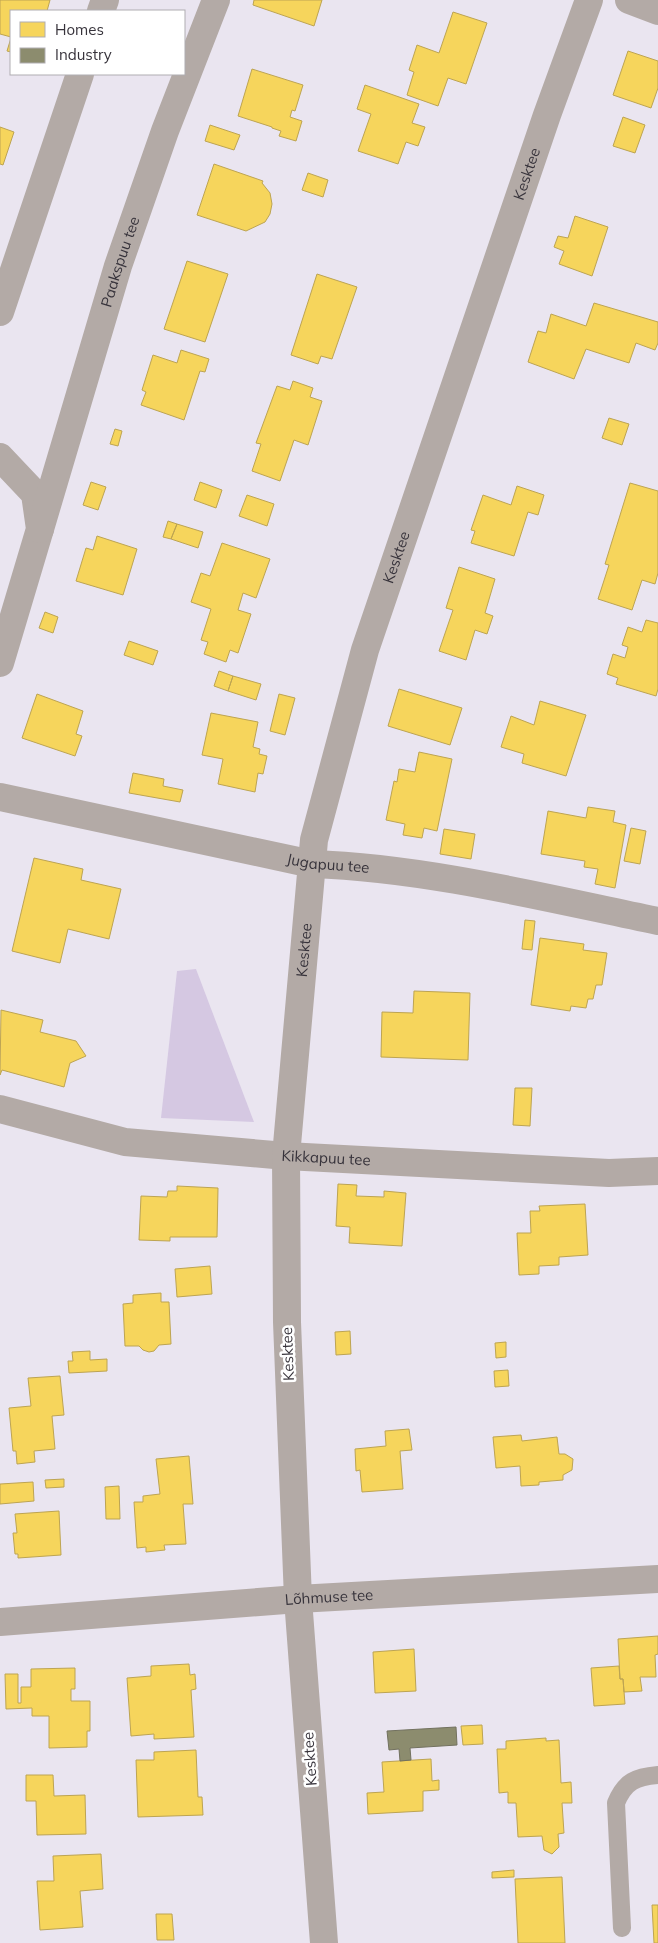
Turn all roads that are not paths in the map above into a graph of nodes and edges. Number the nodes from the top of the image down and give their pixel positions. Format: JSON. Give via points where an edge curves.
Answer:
{"nodes":[{"id":1,"x":216,"y":0,"type":"edge"},
{"id":2,"x":588,"y":0,"type":"edge"},
{"id":3,"x":629,"y":0,"type":"edge"},
{"id":4,"x":658,"y":11,"type":"edge"},
{"id":5,"x":80,"y":75,"type":"edge"},
{"id":6,"x":0,"y":312,"type":"edge"},
{"id":7,"x":0,"y":456,"type":"edge"},
{"id":8,"x":40,"y":529,"type":"junction"},
{"id":9,"x":0,"y":663,"type":"edge"},
{"id":10,"x":0,"y":797,"type":"edge"},
{"id":11,"x":312,"y":864,"type":"junction"},
{"id":12,"x":658,"y":920,"type":"edge"},
{"id":13,"x":0,"y":1109,"type":"edge"},
{"id":14,"x":286,"y":1156,"type":"junction"},
{"id":15,"x":658,"y":1171,"type":"edge"},
{"id":16,"x":658,"y":1579,"type":"edge"},
{"id":17,"x":298,"y":1599,"type":"junction"},
{"id":18,"x":0,"y":1622,"type":"edge"},
{"id":19,"x":658,"y":1775,"type":"edge"},
{"id":20,"x":622,"y":1928,"type":"dead end"},
{"id":21,"x":324,"y":1943,"type":"edge"}],
"edges":[{"from":1,"to":8,"type":"street","name":"Paakspuu tee","via":[[165,131],[118,266]]},
{"from":2,"to":11,"type":"street","name":"Kesktee","via":[[365,650],[314,840]]},
{"from":3,"to":4,"type":"street"},
{"from":5,"to":6,"type":"street"},
{"from":7,"to":8,"type":"street","name":"Paakspuu tee","via":[[35,494]]},
{"from":8,"to":9,"type":"street","name":"Paakspuu tee"},
{"from":10,"to":11,"type":"street","name":"Jugapuu tee"},
{"from":11,"to":12,"type":"street","name":"Jugapuu tee","via":[[357,865]]},
{"from":11,"to":14,"type":"street","name":"Kesktee"},
{"from":13,"to":14,"type":"street","name":"Kikkapuu tee","via":[[125,1142]]},
{"from":14,"to":15,"type":"street","name":"Kikkapuu tee","via":[[609,1173]]},
{"from":14,"to":17,"type":"street","name":"Kesktee","via":[[287,1322]]},
{"from":16,"to":17,"type":"street","name":"Lõhmuse tee"},
{"from":17,"to":18,"type":"street","name":"Lõhmuse tee"},
{"from":17,"to":21,"type":"street","name":"Kesktee"},
{"from":19,"to":20,"type":"lane","via":[[636,1778],[621,1791],[616,1802]]}]}
